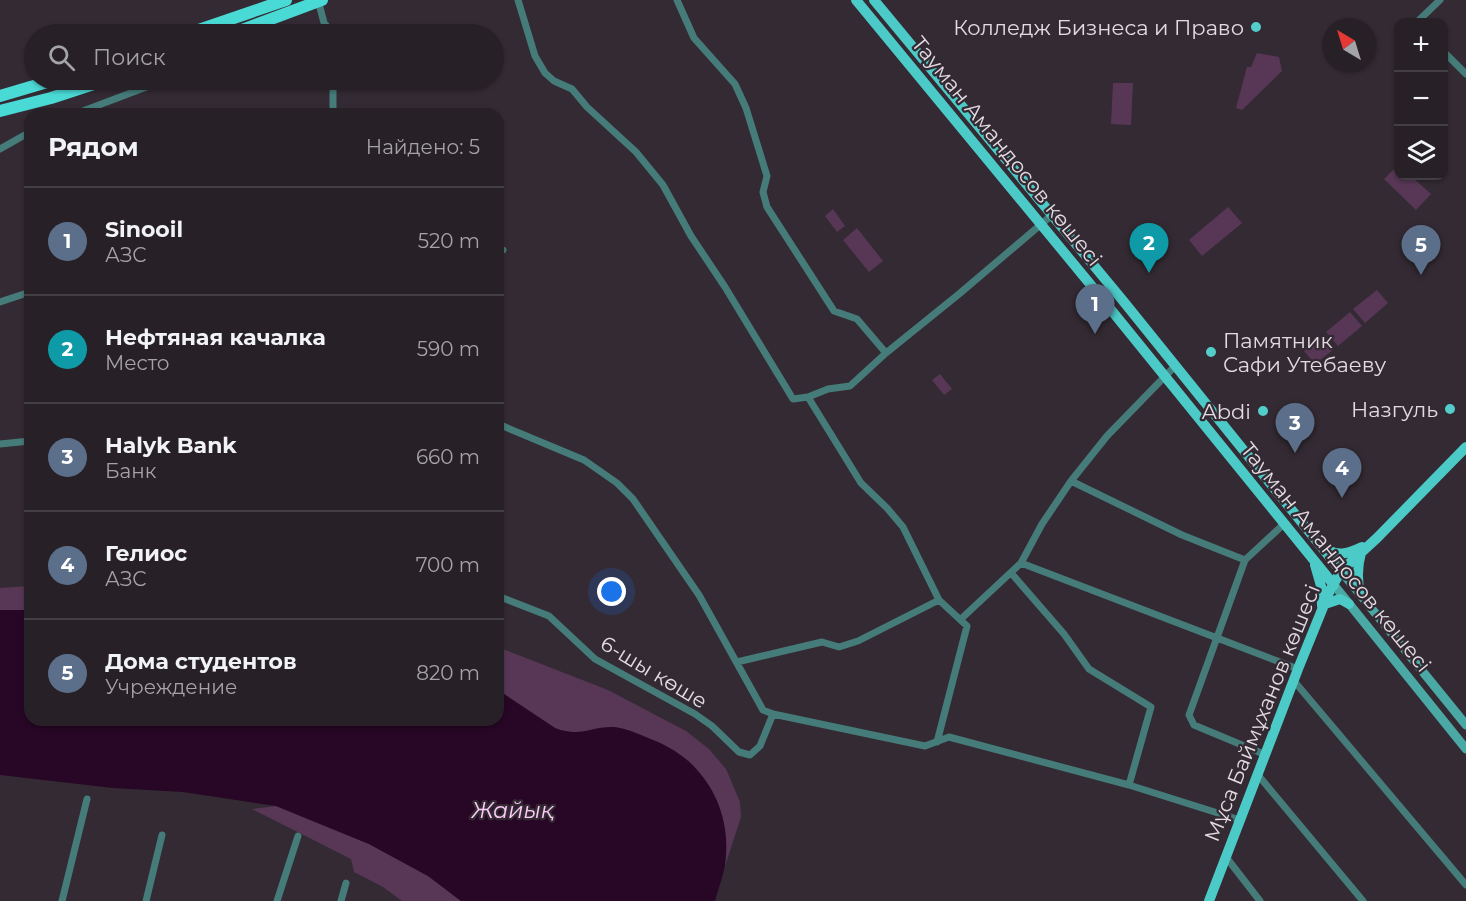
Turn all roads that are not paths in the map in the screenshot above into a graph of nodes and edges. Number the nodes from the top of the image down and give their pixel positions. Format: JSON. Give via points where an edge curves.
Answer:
{"nodes":[{"id":1,"x":286,"y":0,"type":"edge"},
{"id":2,"x":320,"y":0,"type":"edge"},
{"id":3,"x":518,"y":0,"type":"edge"},
{"id":4,"x":676,"y":0,"type":"edge"},
{"id":5,"x":856,"y":0,"type":"edge"},
{"id":6,"x":874,"y":0,"type":"edge"},
{"id":7,"x":1440,"y":0,"type":"edge"},
{"id":8,"x":264,"y":4,"type":"edge"},
{"id":9,"x":1421,"y":18,"type":"edge"},
{"id":10,"x":264,"y":22,"type":"junction"},
{"id":11,"x":213,"y":24,"type":"edge"},
{"id":12,"x":258,"y":24,"type":"edge"},
{"id":13,"x":326,"y":24,"type":"edge"},
{"id":14,"x":1448,"y":57,"type":"edge"},
{"id":15,"x":1466,"y":74,"type":"edge"},
{"id":16,"x":24,"y":89,"type":"edge"},
{"id":17,"x":75,"y":90,"type":"edge"},
{"id":18,"x":139,"y":90,"type":"edge"},
{"id":19,"x":333,"y":90,"type":"edge"},
{"id":20,"x":0,"y":96,"type":"edge"},
{"id":21,"x":91,"y":108,"type":"edge"},
{"id":22,"x":333,"y":108,"type":"edge"},
{"id":23,"x":0,"y":111,"type":"edge"},
{"id":24,"x":24,"y":135,"type":"edge"},
{"id":25,"x":0,"y":149,"type":"edge"},
{"id":26,"x":1052,"y":215,"type":"junction"},
{"id":27,"x":1041,"y":224,"type":"junction"},
{"id":28,"x":24,"y":294,"type":"edge"},
{"id":29,"x":0,"y":302,"type":"edge"},
{"id":30,"x":886,"y":353,"type":"junction"},
{"id":31,"x":1175,"y":366,"type":"junction"},
{"id":32,"x":1164,"y":376,"type":"junction"},
{"id":33,"x":808,"y":397,"type":"junction"},
{"id":34,"x":504,"y":427,"type":"edge"},
{"id":35,"x":24,"y":442,"type":"edge"},
{"id":36,"x":0,"y":444,"type":"edge"},
{"id":37,"x":1466,"y":447,"type":"edge"},
{"id":38,"x":1071,"y":481,"type":"junction"},
{"id":39,"x":1285,"y":524,"type":"junction"},
{"id":40,"x":1370,"y":543,"type":"junction"},
{"id":41,"x":1320,"y":545,"type":"junction"},
{"id":42,"x":1361,"y":553,"type":"junction"},
{"id":43,"x":1313,"y":558,"type":"junction"},
{"id":44,"x":1245,"y":560,"type":"junction"},
{"id":45,"x":1021,"y":563,"type":"junction"},
{"id":46,"x":1341,"y":571,"type":"junction"},
{"id":47,"x":1012,"y":574,"type":"junction"},
{"id":48,"x":1334,"y":585,"type":"junction"},
{"id":49,"x":1360,"y":594,"type":"junction"},
{"id":50,"x":504,"y":598,"type":"edge"},
{"id":51,"x":939,"y":600,"type":"junction"},
{"id":52,"x":1349,"y":604,"type":"junction"},
{"id":53,"x":1323,"y":608,"type":"junction"},
{"id":54,"x":961,"y":619,"type":"junction"},
{"id":55,"x":1218,"y":638,"type":"junction"},
{"id":56,"x":737,"y":662,"type":"junction"},
{"id":57,"x":1298,"y":669,"type":"junction"},
{"id":58,"x":1294,"y":681,"type":"junction"},
{"id":59,"x":773,"y":714,"type":"junction"},
{"id":60,"x":1466,"y":725,"type":"edge"},
{"id":61,"x":937,"y":742,"type":"junction"},
{"id":62,"x":1466,"y":748,"type":"edge"},
{"id":63,"x":1266,"y":755,"type":"junction"},
{"id":64,"x":1258,"y":775,"type":"junction"},
{"id":65,"x":1129,"y":785,"type":"junction"},
{"id":66,"x":87,"y":799,"type":"dead end"},
{"id":67,"x":1240,"y":820,"type":"junction"},
{"id":68,"x":162,"y":835,"type":"dead end"},
{"id":69,"x":298,"y":836,"type":"dead end"},
{"id":70,"x":1226,"y":857,"type":"junction"},
{"id":71,"x":346,"y":883,"type":"dead end"},
{"id":72,"x":1466,"y":885,"type":"edge"},
{"id":73,"x":62,"y":901,"type":"edge"},
{"id":74,"x":146,"y":901,"type":"edge"},
{"id":75,"x":277,"y":901,"type":"edge"},
{"id":76,"x":341,"y":901,"type":"edge"},
{"id":77,"x":1209,"y":901,"type":"edge"},
{"id":78,"x":1260,"y":901,"type":"edge"},
{"id":79,"x":1363,"y":901,"type":"edge"}],
"edges":[{"from":1,"to":8,"type":"highway"},
{"from":2,"to":10,"type":"highway"},
{"from":2,"to":13,"type":"street"},
{"from":3,"to":33,"type":"street","via":[[544,73],[572,89],[636,152],[663,185],[793,399]]},
{"from":4,"to":30,"type":"street","via":[[694,38],[735,84],[746,108],[767,176],[763,192],[767,207],[834,311],[857,319]]},
{"from":5,"to":27,"type":"main road","name":"Тауман Амандосов көшесі"},
{"from":6,"to":26,"type":"main road","name":"Тауман Амандосов көшесі"},
{"from":7,"to":9,"type":"street"},
{"from":8,"to":10,"type":"street"},
{"from":8,"to":11,"type":"highway"},
{"from":10,"to":12,"type":"highway"},
{"from":14,"to":15,"type":"street"},
{"from":16,"to":20,"type":"highway"},
{"from":17,"to":23,"type":"highway"},
{"from":18,"to":21,"type":"street"},
{"from":19,"to":22,"type":"street"},
{"from":24,"to":25,"type":"street"},
{"from":26,"to":27,"type":"street"},
{"from":26,"to":31,"type":"main road","name":"Тауман Амандосов көшесі"},
{"from":27,"to":30,"type":"street"},
{"from":27,"to":32,"type":"main road","name":"Тауман Амандосов көшесі"},
{"from":28,"to":29,"type":"street"},
{"from":30,"to":33,"type":"street","via":[[850,386]]},
{"from":31,"to":32,"type":"street"},
{"from":31,"to":41,"type":"main road","name":"Тауман Амандосов көшесі"},
{"from":32,"to":38,"type":"street"},
{"from":32,"to":39,"type":"main road","name":"Тауман Амандосов көшесі"},
{"from":33,"to":51,"type":"street","via":[[861,483],[903,527]]},
{"from":34,"to":56,"type":"street","via":[[584,460],[618,483],[699,595]]},
{"from":35,"to":36,"type":"street"},
{"from":37,"to":40,"type":"main road","name":"Мұса Баймұханов көшесі"},
{"from":38,"to":44,"type":"street","via":[[1182,535]]},
{"from":38,"to":45,"type":"street"},
{"from":39,"to":43,"type":"main road","name":"Тауман Амандосов көшесі"},
{"from":39,"to":44,"type":"street"},
{"from":40,"to":41,"type":"main road","via":[[1340,554]]},
{"from":40,"to":42,"type":"main road","name":"Мұса Баймұханов көшесі"},
{"from":41,"to":46,"type":"main road","name":"Тауман Амандосов көшесі"},
{"from":42,"to":46,"type":"main road","name":"Мұса Баймұханов көшесі"},
{"from":42,"to":49,"type":"main road"},
{"from":43,"to":48,"type":"main road","name":"Тауман Амандосов көшесі"},
{"from":43,"to":53,"type":"main road"},
{"from":44,"to":55,"type":"street"},
{"from":45,"to":47,"type":"street"},
{"from":45,"to":55,"type":"street"},
{"from":46,"to":48,"type":"main road","name":"Мұса Баймұханов көшесі"},
{"from":46,"to":49,"type":"main road","name":"Тауман Амандосов көшесі"},
{"from":47,"to":54,"type":"street"},
{"from":47,"to":65,"type":"street","via":[[1089,669],[1151,707]]},
{"from":48,"to":52,"type":"main road","name":"Тауман Амандосов көшесі"},
{"from":48,"to":53,"type":"main road","name":"Мұса Баймұханов көшесі"},
{"from":49,"to":60,"type":"main road","name":"Тауман Амандосов көшесі"},
{"from":50,"to":59,"type":"street","name":"6-шы көше","via":[[549,616],[595,659],[696,714],[739,752],[750,755],[760,746]]},
{"from":51,"to":54,"type":"street"},
{"from":51,"to":56,"type":"street","via":[[839,647],[822,642]]},
{"from":52,"to":53,"type":"main road","via":[[1340,600]]},
{"from":52,"to":62,"type":"main road","name":"Тауман Амандосов көшесі"},
{"from":53,"to":57,"type":"main road","name":"Мұса Баймұханов көшесі"},
{"from":54,"to":61,"type":"street","via":[[968,629]]},
{"from":55,"to":57,"type":"street"},
{"from":55,"to":63,"type":"street","via":[[1189,715],[1191,721]]},
{"from":56,"to":59,"type":"street","via":[[757,702]]},
{"from":57,"to":58,"type":"main road","name":"Мұса Баймұханов көшесі"},
{"from":58,"to":63,"type":"main road","name":"Мұса Баймұханов көшесі"},
{"from":58,"to":72,"type":"street"},
{"from":59,"to":61,"type":"street","via":[[925,746]]},
{"from":61,"to":65,"type":"street","via":[[949,738]]},
{"from":63,"to":64,"type":"main road","name":"Мұса Баймұханов көшесі"},
{"from":64,"to":67,"type":"main road","name":"Мұса Баймұханов көшесі"},
{"from":64,"to":79,"type":"street"},
{"from":65,"to":67,"type":"street"},
{"from":66,"to":73,"type":"street"},
{"from":67,"to":70,"type":"main road","name":"Мұса Баймұханов көшесі"},
{"from":68,"to":74,"type":"street"},
{"from":69,"to":75,"type":"street"},
{"from":70,"to":77,"type":"main road","name":"Мұса Баймұханов көшесі"},
{"from":70,"to":78,"type":"street"},
{"from":71,"to":76,"type":"street"}]}
